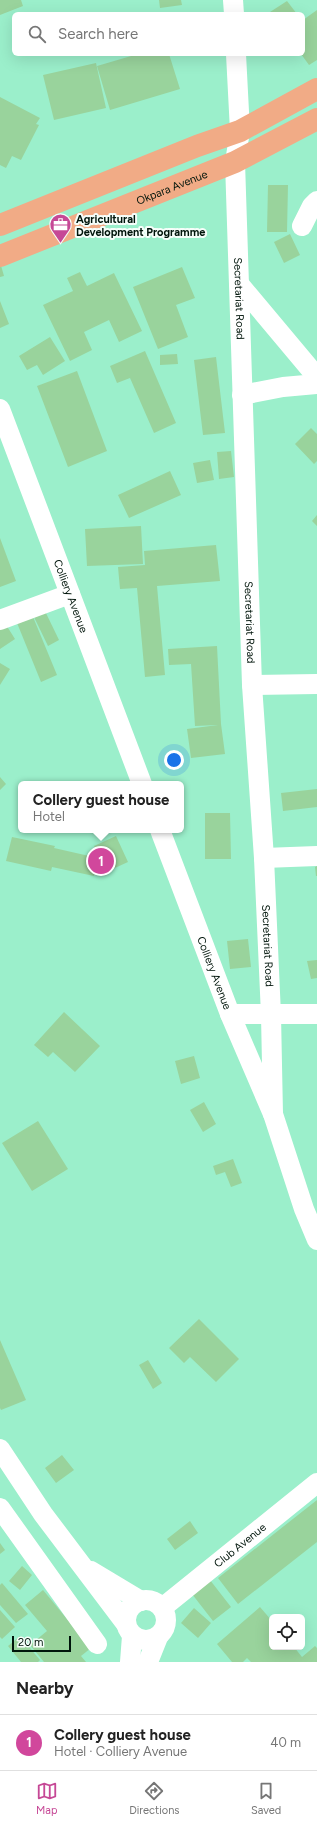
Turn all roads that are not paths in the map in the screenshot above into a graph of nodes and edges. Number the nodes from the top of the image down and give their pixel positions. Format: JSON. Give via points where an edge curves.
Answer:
{"nodes":[{"id":1,"x":233,"y":0,"type":"edge"},
{"id":2,"x":234,"y":12,"type":"edge"},
{"id":3,"x":236,"y":56,"type":"edge"},
{"id":4,"x":317,"y":89,"type":"edge"},
{"id":5,"x":317,"y":119,"type":"edge"},
{"id":6,"x":240,"y":131,"type":"junction"},
{"id":7,"x":235,"y":162,"type":"junction"},
{"id":8,"x":317,"y":201,"type":"edge"},
{"id":9,"x":0,"y":225,"type":"edge"},
{"id":10,"x":302,"y":226,"type":"dead end"},
{"id":11,"x":0,"y":256,"type":"edge"},
{"id":12,"x":239,"y":284,"type":"junction"},
{"id":13,"x":317,"y":377,"type":"edge"},
{"id":14,"x":317,"y":384,"type":"edge"},
{"id":15,"x":242,"y":395,"type":"junction"},
{"id":16,"x":0,"y":411,"type":"edge"},
{"id":17,"x":70,"y":594,"type":"junction"},
{"id":18,"x":0,"y":620,"type":"edge"},
{"id":19,"x":317,"y":684,"type":"edge"},
{"id":20,"x":252,"y":685,"type":"junction"},
{"id":21,"x":141,"y":781,"type":"edge"},
{"id":22,"x":161,"y":833,"type":"edge"},
{"id":23,"x":317,"y":856,"type":"edge"},
{"id":24,"x":264,"y":858,"type":"junction"},
{"id":25,"x":230,"y":1014,"type":"junction"},
{"id":26,"x":317,"y":1014,"type":"edge"},
{"id":27,"x":271,"y":1015,"type":"junction"},
{"id":28,"x":273,"y":1114,"type":"junction"},
{"id":29,"x":317,"y":1240,"type":"edge"},
{"id":30,"x":0,"y":1449,"type":"edge"},
{"id":31,"x":317,"y":1483,"type":"edge"},
{"id":32,"x":0,"y":1508,"type":"edge"},
{"id":33,"x":83,"y":1566,"type":"junction"},
{"id":34,"x":142,"y":1600,"type":"junction"},
{"id":35,"x":162,"y":1608,"type":"junction"},
{"id":36,"x":129,"y":1630,"type":"junction"},
{"id":37,"x":158,"y":1637,"type":"junction"},
{"id":38,"x":97,"y":1644,"type":"dead end"},
{"id":39,"x":130,"y":1662,"type":"edge"},
{"id":40,"x":148,"y":1662,"type":"edge"}],
"edges":[{"from":1,"to":2,"type":"street"},
{"from":3,"to":6,"type":"street","name":"Secretariat Road"},
{"from":4,"to":6,"type":"main road"},
{"from":5,"to":7,"type":"main road","name":"Okpara Avenue"},
{"from":6,"to":7,"type":"street","name":"Secretariat Road"},
{"from":6,"to":9,"type":"main road"},
{"from":7,"to":11,"type":"main road","name":"Okpara Avenue"},
{"from":7,"to":12,"type":"street","name":"Secretariat Road"},
{"from":8,"to":10,"type":"street"},
{"from":12,"to":13,"type":"street"},
{"from":12,"to":15,"type":"street","name":"Secretariat Road"},
{"from":14,"to":15,"type":"street"},
{"from":15,"to":20,"type":"street","name":"Secretariat Road"},
{"from":16,"to":17,"type":"street","name":"Colliery Avenue"},
{"from":17,"to":18,"type":"street"},
{"from":17,"to":21,"type":"street","name":"Colliery Avenue"},
{"from":19,"to":20,"type":"street"},
{"from":20,"to":24,"type":"street","name":"Secretariat Road"},
{"from":22,"to":25,"type":"street","name":"Colliery Avenue"},
{"from":23,"to":24,"type":"street"},
{"from":24,"to":27,"type":"street","name":"Secretariat Road"},
{"from":25,"to":27,"type":"street"},
{"from":25,"to":28,"type":"street","name":"Colliery Avenue"},
{"from":26,"to":27,"type":"street"},
{"from":27,"to":28,"type":"street","name":"Secretariat Road"},
{"from":28,"to":29,"type":"street","via":[[304,1209]]},
{"from":30,"to":33,"type":"street","via":[[43,1514]]},
{"from":31,"to":35,"type":"street","name":"Club Avenue"},
{"from":32,"to":38,"type":"street"},
{"from":33,"to":34,"type":"street"},
{"from":33,"to":36,"type":"street"},
{"from":34,"to":35,"type":"street","via":[[153,1601]]},
{"from":34,"to":36,"type":"street","via":[[131,1607],[126,1617]]},
{"from":35,"to":37,"type":"street","via":[[166,1615],[166,1624]]},
{"from":36,"to":37,"type":"street","via":[[140,1640],[150,1641]]},
{"from":36,"to":39,"type":"street"},
{"from":37,"to":40,"type":"street"}]}
